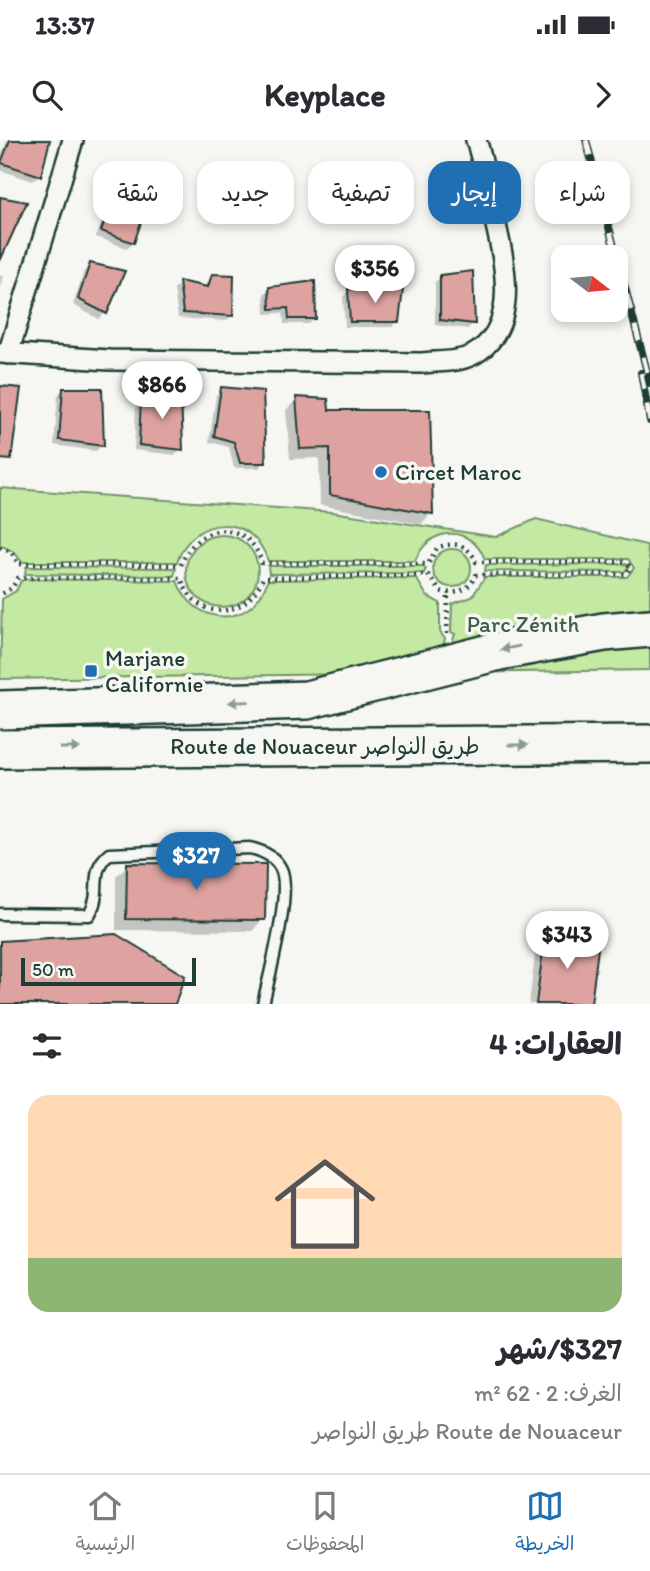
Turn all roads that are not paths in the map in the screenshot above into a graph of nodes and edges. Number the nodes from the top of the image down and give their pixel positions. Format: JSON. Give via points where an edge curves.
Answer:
{"nodes":[{"id":1,"x":73,"y":140,"type":"edge"},
{"id":2,"x":476,"y":140,"type":"edge"},
{"id":3,"x":4,"y":353,"type":"edge"},
{"id":4,"x":650,"y":628,"type":"edge"},
{"id":5,"x":0,"y":710,"type":"edge"},
{"id":6,"x":650,"y":744,"type":"edge"},
{"id":7,"x":0,"y":749,"type":"edge"},
{"id":8,"x":0,"y":914,"type":"edge"},
{"id":9,"x":263,"y":1004,"type":"edge"}],
"edges":[{"from":1,"to":3,"type":"street"},
{"from":2,"to":3,"type":"street","via":[[505,267],[504,306],[497,329],[481,351],[463,360],[122,360]]},
{"from":4,"to":5,"type":"highway","name":"Route de Nouaceur طريق النواصر","one_way":true,"via":[[499,650],[307,700]]},
{"from":7,"to":6,"type":"highway","name":"Route de Nouaceur طريق النواصر","one_way":true},
{"from":8,"to":9,"type":"lane","via":[[89,915],[98,901],[96,872],[109,854],[263,851],[277,863],[284,880]]}]}
